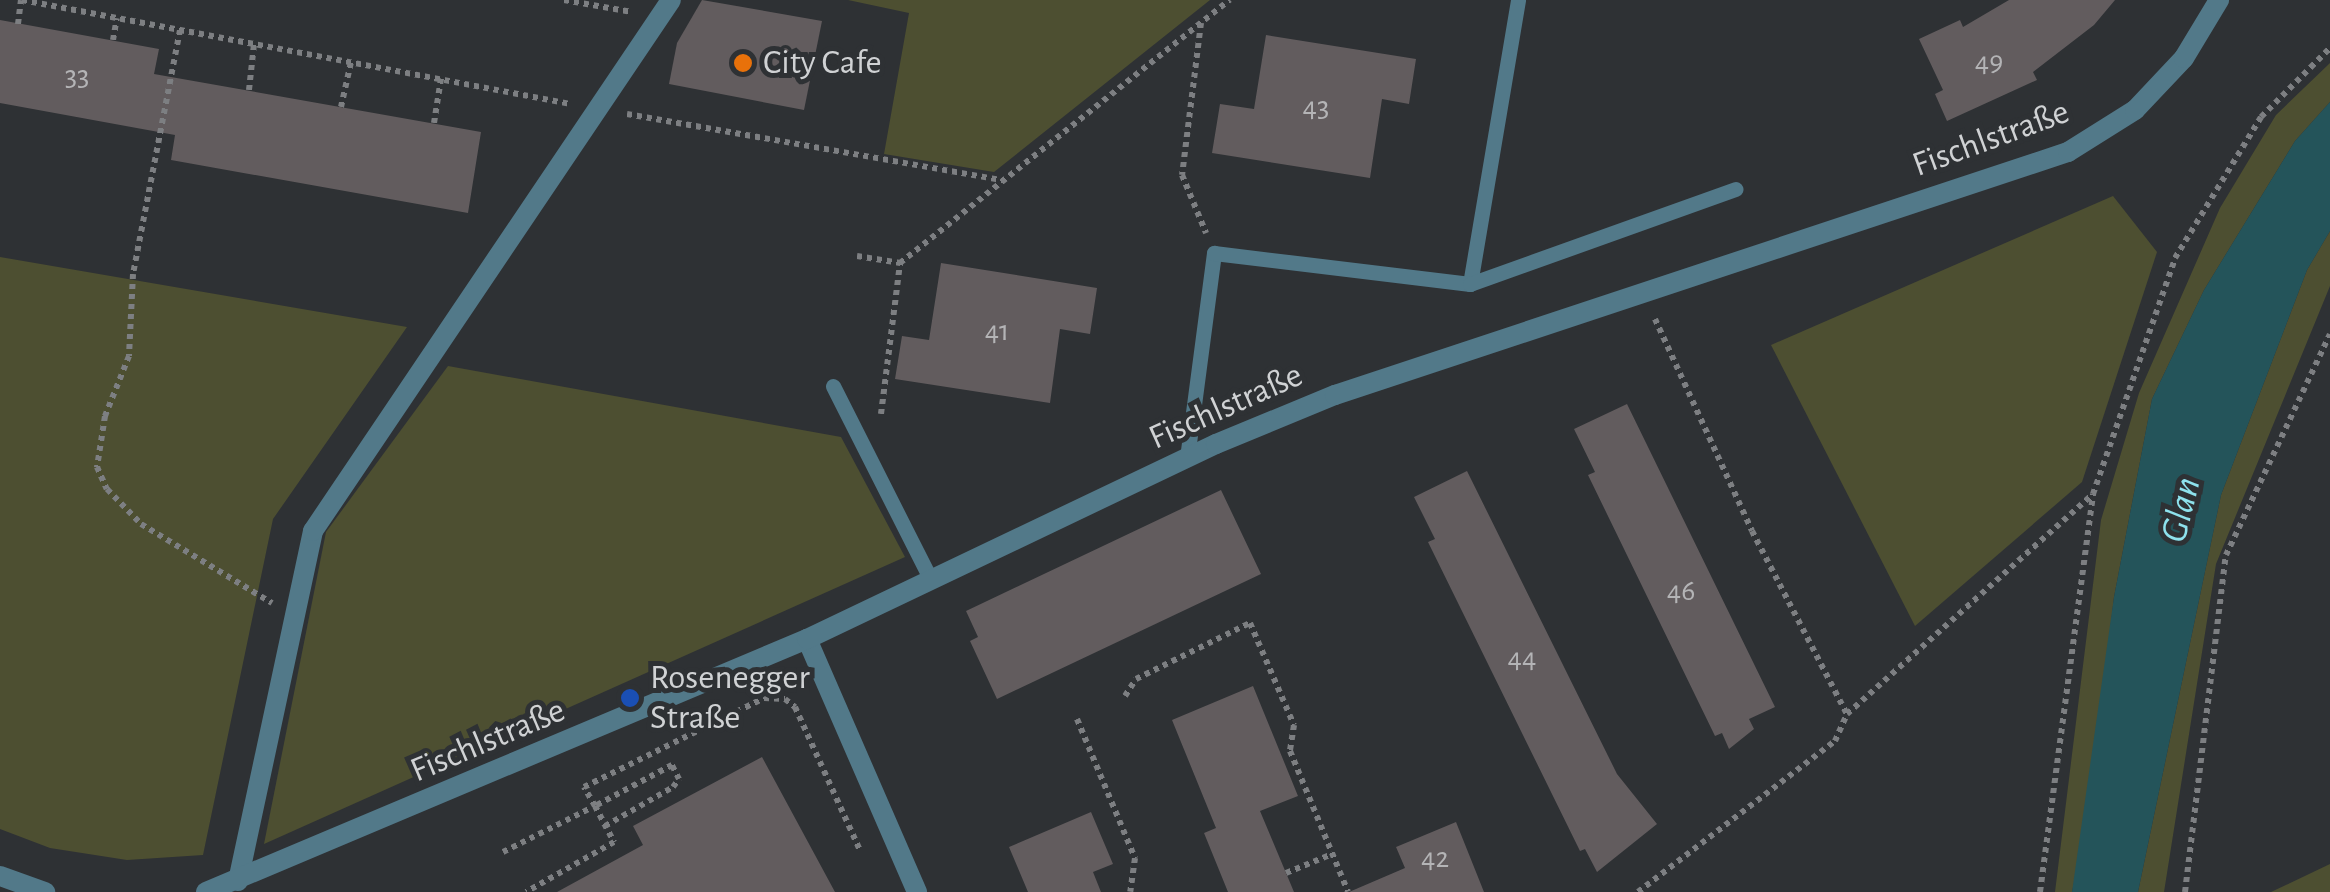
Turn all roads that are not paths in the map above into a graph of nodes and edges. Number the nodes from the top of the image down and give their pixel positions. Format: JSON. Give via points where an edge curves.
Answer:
{"nodes":[{"id":1,"x":671,"y":0,"type":"edge"},
{"id":2,"x":1518,"y":0,"type":"edge"},
{"id":3,"x":2219,"y":0,"type":"edge"},
{"id":4,"x":1735,"y":189,"type":"dead end"},
{"id":5,"x":1470,"y":284,"type":"junction"},
{"id":6,"x":833,"y":386,"type":"dead end"},
{"id":7,"x":1187,"y":458,"type":"junction"},
{"id":8,"x":930,"y":580,"type":"junction"},
{"id":9,"x":808,"y":639,"type":"junction"},
{"id":10,"x":0,"y":876,"type":"edge"},
{"id":11,"x":238,"y":881,"type":"junction"},
{"id":12,"x":45,"y":892,"type":"edge"},
{"id":13,"x":206,"y":892,"type":"edge"},
{"id":14,"x":917,"y":892,"type":"edge"}],
"edges":[{"from":1,"to":11,"type":"street","via":[[313,531]]},
{"from":2,"to":5,"type":"lane"},
{"from":3,"to":7,"type":"street","name":"Fischlstraße","via":[[2184,58],[2135,110],[2068,152],[1335,395]]},
{"from":4,"to":5,"type":"lane"},
{"from":5,"to":7,"type":"lane","via":[[1214,253]]},
{"from":6,"to":8,"type":"lane"},
{"from":7,"to":8,"type":"street","name":"Fischlstraße"},
{"from":8,"to":9,"type":"street","name":"Fischlstraße"},
{"from":9,"to":11,"type":"street","name":"Fischlstraße"},
{"from":9,"to":14,"type":"street"},
{"from":10,"to":12,"type":"street"},
{"from":11,"to":13,"type":"street","name":"Fischlstraße"}]}
